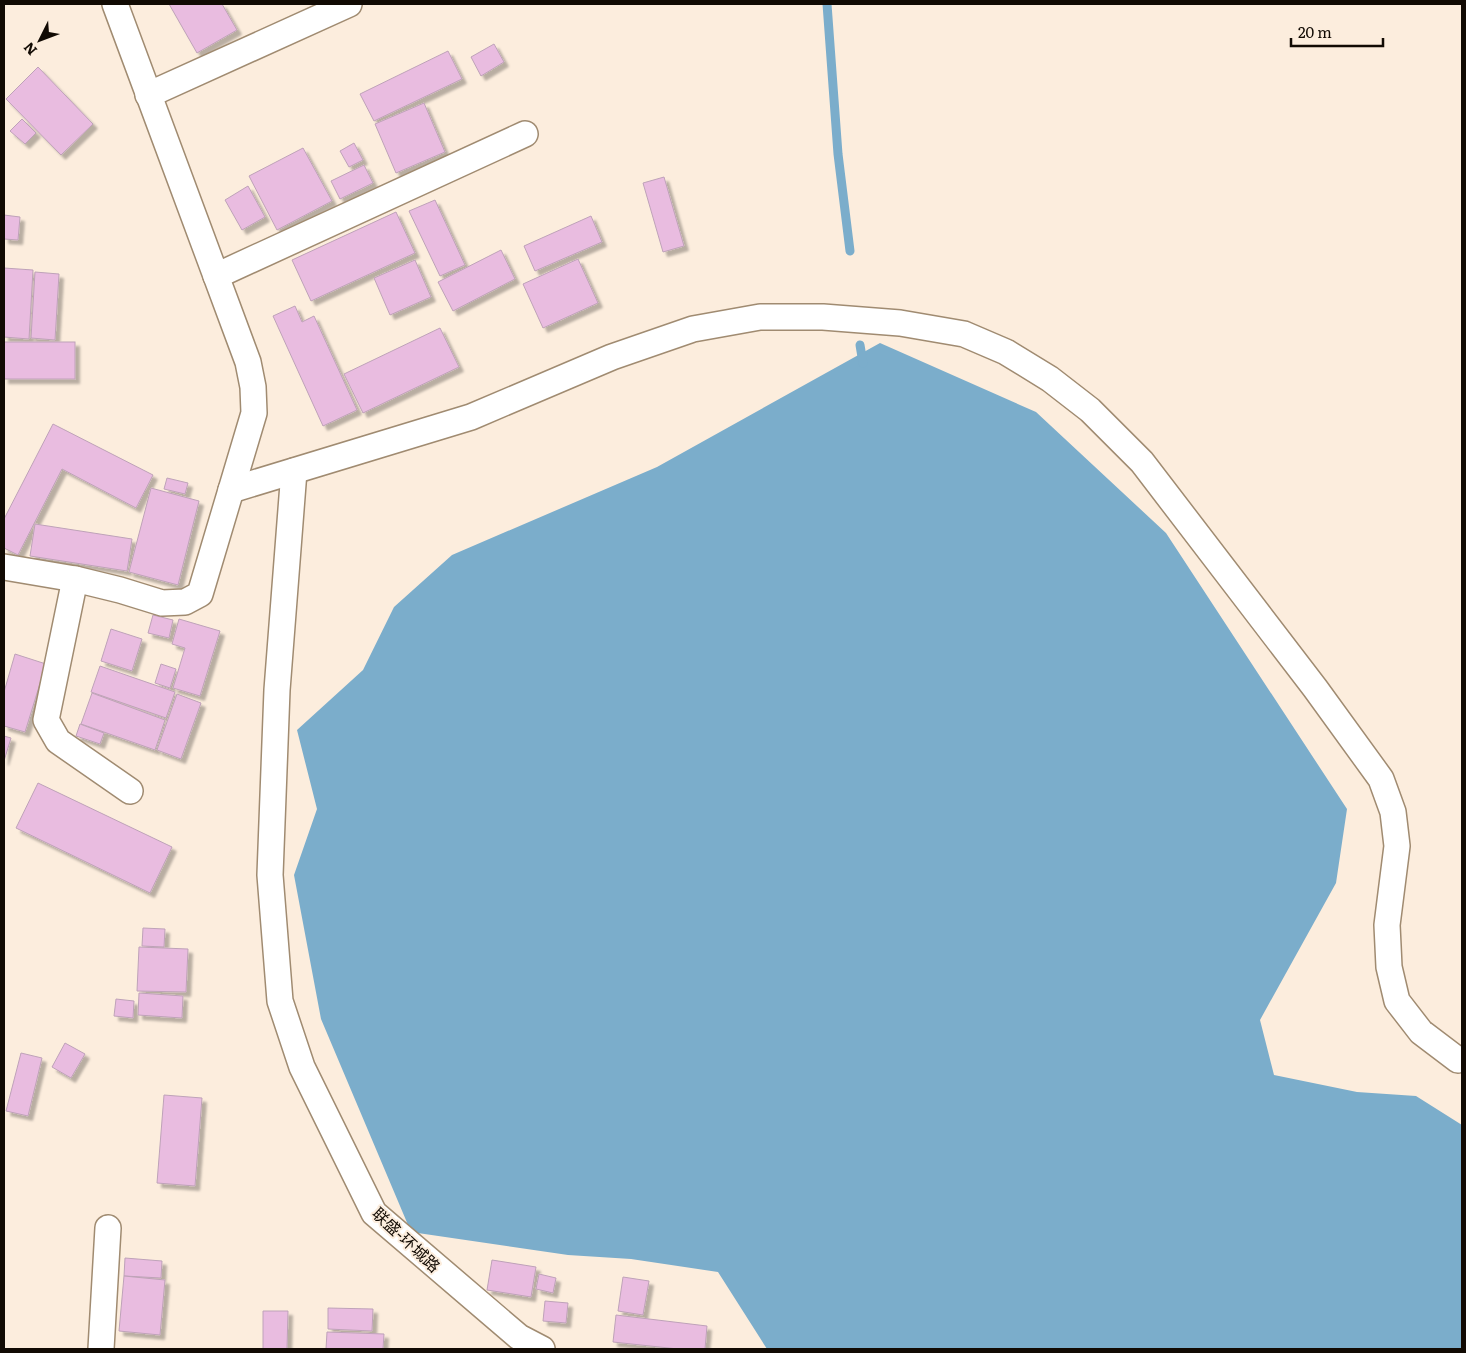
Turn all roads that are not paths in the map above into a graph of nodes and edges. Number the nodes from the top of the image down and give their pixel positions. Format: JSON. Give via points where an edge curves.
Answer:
{"nodes":[{"id":1,"x":115,"y":4,"type":"edge"},
{"id":2,"x":349,"y":4,"type":"edge"},
{"id":3,"x":148,"y":94,"type":"junction"},
{"id":4,"x":525,"y":134,"type":"dead end"},
{"id":5,"x":216,"y":276,"type":"junction"},
{"id":6,"x":294,"y":471,"type":"junction"},
{"id":7,"x":231,"y":490,"type":"junction"},
{"id":8,"x":4,"y":567,"type":"edge"},
{"id":9,"x":75,"y":579,"type":"junction"},
{"id":10,"x":130,"y":791,"type":"dead end"},
{"id":11,"x":1458,"y":1060,"type":"dead end"},
{"id":12,"x":108,"y":1228,"type":"dead end"},
{"id":13,"x":101,"y":1349,"type":"edge"},
{"id":14,"x":542,"y":1349,"type":"edge"}],
"edges":[{"from":1,"to":3,"type":"street"},
{"from":2,"to":3,"type":"street"},
{"from":3,"to":5,"type":"street"},
{"from":4,"to":5,"type":"street"},
{"from":5,"to":7,"type":"street","via":[[248,362],[253,387],[254,413]]},
{"from":6,"to":7,"type":"street"},
{"from":6,"to":11,"type":"street","via":[[470,416],[612,357],[693,329],[760,317],[823,317],[900,323],[964,334],[1006,352],[1050,379],[1090,410],[1142,462],[1315,688],[1380,779],[1393,812],[1397,846],[1387,925],[1389,967],[1396,1001],[1421,1032]]},
{"from":6,"to":14,"type":"street","name":"联盛-环城路","via":[[277,690],[270,875],[280,1001],[302,1066],[374,1213],[519,1337]]},
{"from":7,"to":9,"type":"street","via":[[200,594],[185,602],[162,603]]},
{"from":8,"to":9,"type":"street"},
{"from":9,"to":10,"type":"street","via":[[46,720],[58,741]]},
{"from":12,"to":13,"type":"street"}]}
